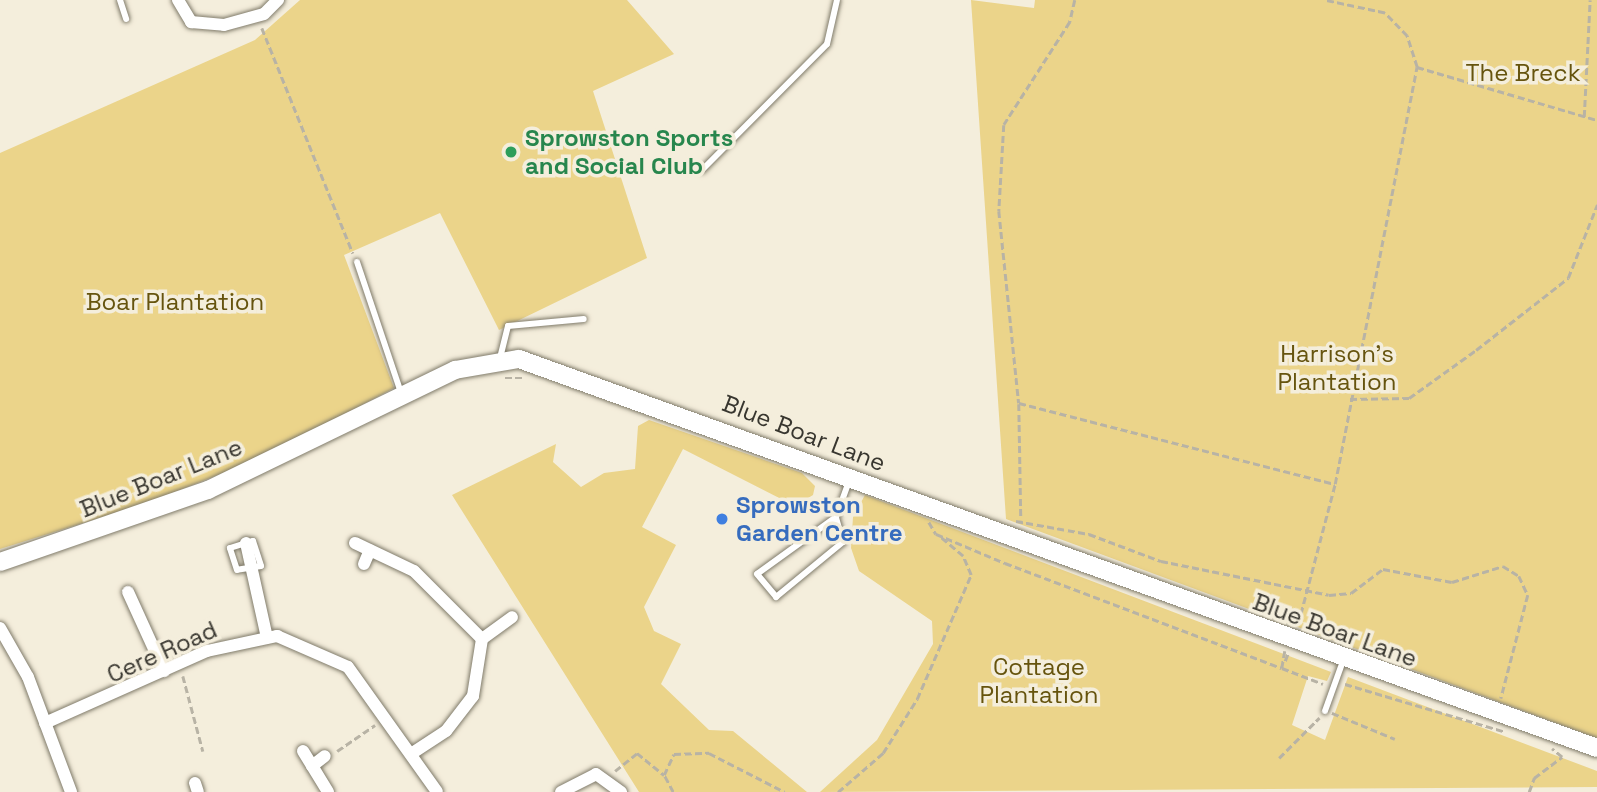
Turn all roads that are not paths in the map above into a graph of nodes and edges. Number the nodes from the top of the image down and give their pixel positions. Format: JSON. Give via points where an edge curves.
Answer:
{"nodes":[{"id":1,"x":120,"y":0,"type":"edge"},
{"id":2,"x":178,"y":0,"type":"edge"},
{"id":3,"x":278,"y":0,"type":"edge"},
{"id":4,"x":837,"y":0,"type":"edge"},
{"id":5,"x":127,"y":19,"type":"dead end"},
{"id":6,"x":702,"y":170,"type":"dead end"},
{"id":7,"x":357,"y":262,"type":"road end"},
{"id":8,"x":584,"y":318,"type":"dead end"},
{"id":9,"x":500,"y":358,"type":"junction"},
{"id":10,"x":402,"y":394,"type":"junction"},
{"id":11,"x":851,"y":476,"type":"junction"},
{"id":12,"x":836,"y":517,"type":"junction"},
{"id":13,"x":246,"y":543,"type":"dead end"},
{"id":14,"x":355,"y":543,"type":"dead end"},
{"id":15,"x":370,"y":550,"type":"junction"},
{"id":16,"x":0,"y":562,"type":"edge"},
{"id":17,"x":364,"y":564,"type":"dead end"},
{"id":18,"x":128,"y":592,"type":"dead end"},
{"id":19,"x":512,"y":617,"type":"dead end"},
{"id":20,"x":3,"y":636,"type":"edge"},
{"id":21,"x":267,"y":638,"type":"junction"},
{"id":22,"x":482,"y":639,"type":"junction"},
{"id":23,"x":1343,"y":661,"type":"junction"},
{"id":24,"x":164,"y":671,"type":"junction"},
{"id":25,"x":1325,"y":711,"type":"road end"},
{"id":26,"x":46,"y":723,"type":"junction"},
{"id":27,"x":1597,"y":748,"type":"edge"},
{"id":28,"x":303,"y":751,"type":"dead end"},
{"id":29,"x":411,"y":754,"type":"junction"},
{"id":30,"x":326,"y":756,"type":"road end"},
{"id":31,"x":312,"y":766,"type":"junction"},
{"id":32,"x":71,"y":792,"type":"edge"},
{"id":33,"x":328,"y":792,"type":"edge"},
{"id":34,"x":437,"y":792,"type":"edge"},
{"id":35,"x":561,"y":792,"type":"edge"},
{"id":36,"x":621,"y":792,"type":"edge"}],
"edges":[{"from":1,"to":5,"type":"lane"},
{"from":2,"to":3,"type":"street","via":[[191,22],[224,24],[257,16]]},
{"from":4,"to":6,"type":"lane","via":[[823,50]]},
{"from":7,"to":10,"type":"lane"},
{"from":8,"to":9,"type":"lane","via":[[508,326]]},
{"from":9,"to":10,"type":"street","name":"Blue Boar Lane"},
{"from":9,"to":11,"type":"street","name":"Blue Boar Lane","via":[[568,371]]},
{"from":10,"to":16,"type":"street","name":"Blue Boar Lane","via":[[208,490]]},
{"from":11,"to":12,"type":"lane"},
{"from":11,"to":23,"type":"street","name":"Blue Boar Lane"},
{"from":12,"to":12,"type":"lane","via":[[843,542],[776,597],[757,574]]},
{"from":13,"to":21,"type":"street"},
{"from":14,"to":15,"type":"street"},
{"from":15,"to":17,"type":"street"},
{"from":15,"to":22,"type":"street","via":[[414,571]]},
{"from":18,"to":24,"type":"street"},
{"from":19,"to":22,"type":"street"},
{"from":20,"to":26,"type":"street"},
{"from":21,"to":24,"type":"street","name":"Cere Road"},
{"from":21,"to":29,"type":"street","name":"Cere Road","via":[[291,639],[333,656],[361,681]]},
{"from":22,"to":29,"type":"street","via":[[480,677],[467,706],[446,731]]},
{"from":23,"to":25,"type":"lane"},
{"from":23,"to":27,"type":"street","name":"Blue Boar Lane"},
{"from":24,"to":26,"type":"street","name":"Cere Road"},
{"from":26,"to":32,"type":"street"},
{"from":28,"to":31,"type":"street"},
{"from":29,"to":34,"type":"street","name":"Cere Road"},
{"from":30,"to":31,"type":"street"},
{"from":31,"to":33,"type":"street"},
{"from":35,"to":36,"type":"street","via":[[585,774],[607,778]]}]}
